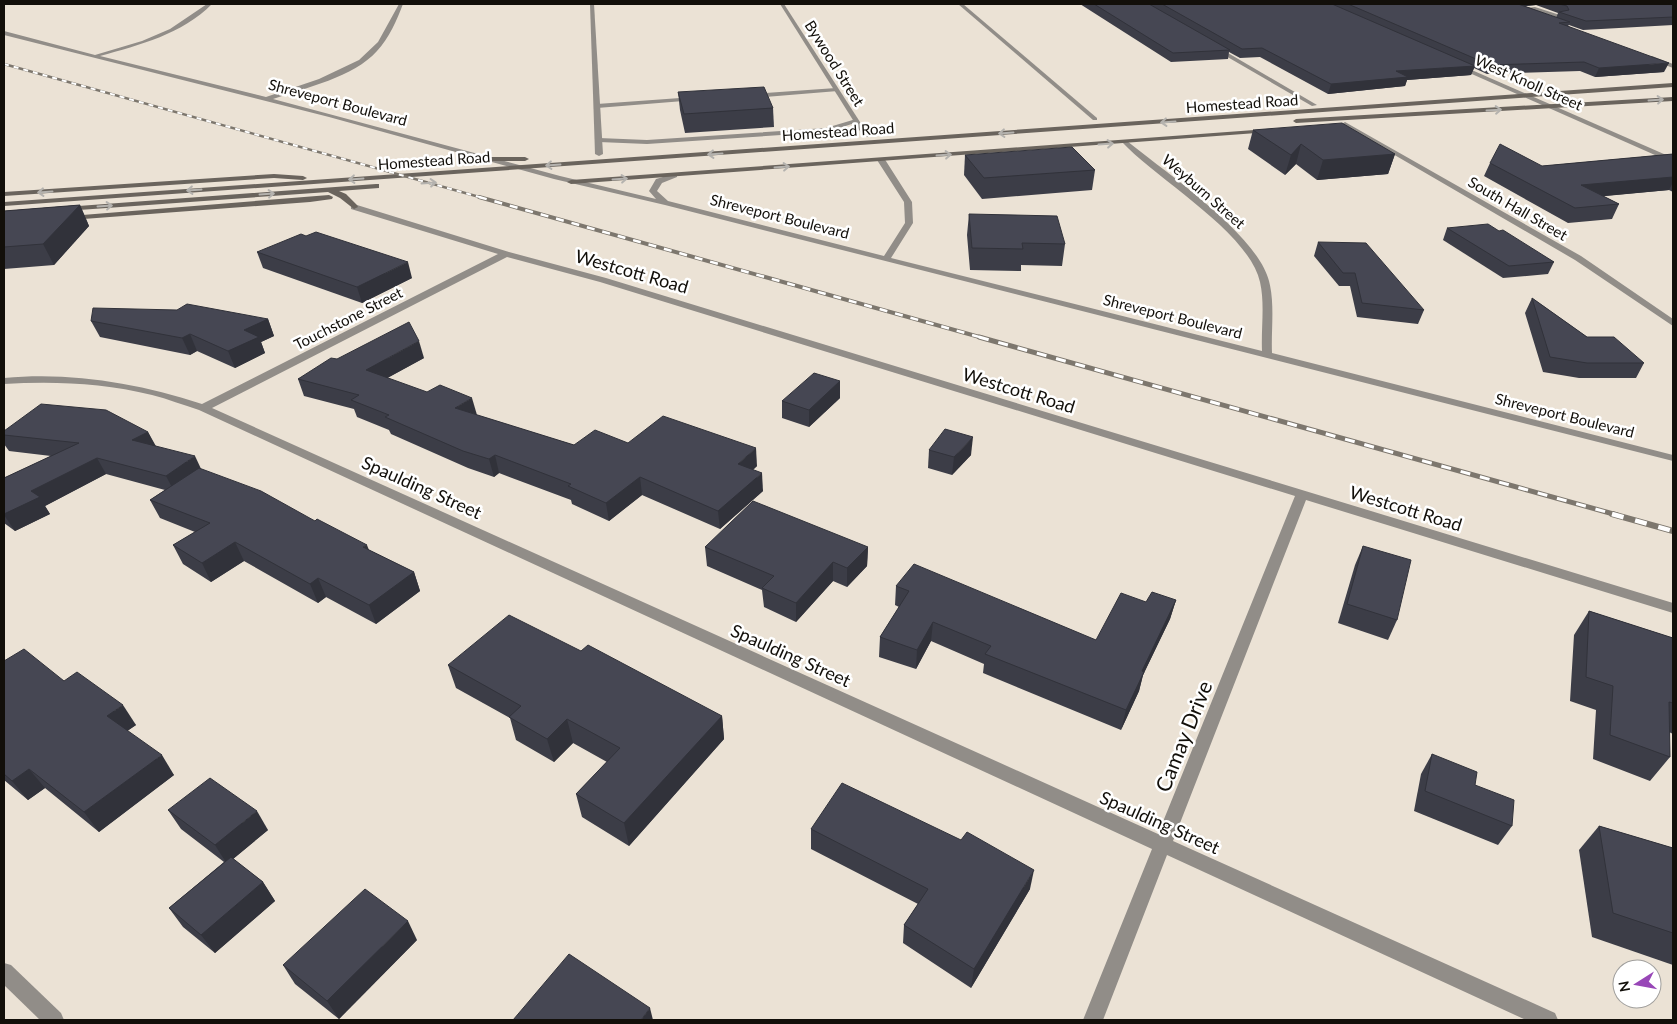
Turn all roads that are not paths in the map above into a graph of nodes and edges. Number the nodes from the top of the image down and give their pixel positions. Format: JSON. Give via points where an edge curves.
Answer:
{"nodes":[{"id":1,"x":210,"y":4,"type":"edge"},
{"id":2,"x":401,"y":4,"type":"edge"},
{"id":3,"x":592,"y":4,"type":"edge"},
{"id":4,"x":782,"y":4,"type":"edge"},
{"id":5,"x":960,"y":4,"type":"edge"},
{"id":6,"x":1508,"y":6,"type":"edge"},
{"id":7,"x":1516,"y":9,"type":"junction"},
{"id":8,"x":1541,"y":18,"type":"junction"},
{"id":9,"x":1558,"y":24,"type":"edge"},
{"id":10,"x":4,"y":33,"type":"edge"},
{"id":11,"x":1208,"y":43,"type":"edge"},
{"id":12,"x":97,"y":56,"type":"junction"},
{"id":13,"x":1647,"y":56,"type":"edge"},
{"id":14,"x":1456,"y":64,"type":"edge"},
{"id":15,"x":1673,"y":66,"type":"edge"},
{"id":16,"x":1673,"y":84,"type":"edge"},
{"id":17,"x":836,"y":90,"type":"junction"},
{"id":18,"x":1525,"y":95,"type":"junction"},
{"id":19,"x":746,"y":96,"type":"edge"},
{"id":20,"x":267,"y":99,"type":"junction"},
{"id":21,"x":707,"y":99,"type":"edge"},
{"id":22,"x":1673,"y":99,"type":"edge"},
{"id":23,"x":1426,"y":102,"type":"junction"},
{"id":24,"x":1314,"y":105,"type":"junction"},
{"id":25,"x":597,"y":106,"type":"junction"},
{"id":26,"x":1552,"y":108,"type":"junction"},
{"id":27,"x":1445,"y":113,"type":"junction"},
{"id":28,"x":1095,"y":119,"type":"junction"},
{"id":29,"x":856,"y":121,"type":"junction"},
{"id":30,"x":1287,"y":121,"type":"dead end"},
{"id":31,"x":1345,"y":124,"type":"junction"},
{"id":32,"x":1295,"y":129,"type":"edge"},
{"id":33,"x":1276,"y":131,"type":"edge"},
{"id":34,"x":1070,"y":136,"type":"dead end"},
{"id":35,"x":1080,"y":136,"type":"dead end"},
{"id":36,"x":1040,"y":139,"type":"dead end"},
{"id":37,"x":599,"y":140,"type":"junction"},
{"id":38,"x":1020,"y":140,"type":"dead end"},
{"id":39,"x":1010,"y":141,"type":"dead end"},
{"id":40,"x":991,"y":142,"type":"dead end"},
{"id":41,"x":1125,"y":142,"type":"junction"},
{"id":42,"x":869,"y":143,"type":"junction"},
{"id":43,"x":971,"y":144,"type":"dead end"},
{"id":44,"x":599,"y":154,"type":"junction"},
{"id":45,"x":493,"y":159,"type":"junction"},
{"id":46,"x":537,"y":159,"type":"junction"},
{"id":47,"x":881,"y":160,"type":"junction"},
{"id":48,"x":1673,"y":161,"type":"edge"},
{"id":49,"x":520,"y":167,"type":"junction"},
{"id":50,"x":674,"y":175,"type":"junction"},
{"id":51,"x":571,"y":182,"type":"junction"},
{"id":52,"x":335,"y":192,"type":"junction"},
{"id":53,"x":4,"y":194,"type":"edge"},
{"id":54,"x":310,"y":200,"type":"junction"},
{"id":55,"x":665,"y":203,"type":"junction"},
{"id":56,"x":4,"y":204,"type":"edge"},
{"id":57,"x":354,"y":207,"type":"junction"},
{"id":58,"x":53,"y":210,"type":"edge"},
{"id":59,"x":62,"y":218,"type":"edge"},
{"id":60,"x":506,"y":254,"type":"junction"},
{"id":61,"x":886,"y":259,"type":"junction"},
{"id":62,"x":1673,"y":323,"type":"edge"},
{"id":63,"x":1267,"y":356,"type":"junction"},
{"id":64,"x":4,"y":381,"type":"edge"},
{"id":65,"x":203,"y":408,"type":"junction"},
{"id":66,"x":1673,"y":458,"type":"edge"},
{"id":67,"x":1302,"y":494,"type":"junction"},
{"id":68,"x":1673,"y":608,"type":"edge"},
{"id":69,"x":1163,"y":844,"type":"junction"},
{"id":70,"x":4,"y":972,"type":"edge"},
{"id":71,"x":54,"y":1020,"type":"edge"},
{"id":72,"x":1093,"y":1020,"type":"edge"},
{"id":73,"x":1548,"y":1020,"type":"edge"}],
"edges":[{"from":1,"to":12,"type":"street","via":[[176,30]]},
{"from":2,"to":20,"type":"street","via":[[371,54],[341,71]]},
{"from":3,"to":25,"type":"street"},
{"from":4,"to":17,"type":"street","name":"Bywood Street"},
{"from":5,"to":28,"type":"street"},
{"from":6,"to":7,"type":"street"},
{"from":7,"to":8,"type":"street"},
{"from":7,"to":8,"type":"street","via":[[1535,8],[1561,17]]},
{"from":8,"to":9,"type":"street"},
{"from":10,"to":12,"type":"street","name":"Shreveport Boulevard"},
{"from":11,"to":24,"type":"street"},
{"from":12,"to":20,"type":"street","name":"Shreveport Boulevard"},
{"from":13,"to":15,"type":"street"},
{"from":14,"to":18,"type":"street","name":"West Knoll Street"},
{"from":16,"to":18,"type":"main road","name":"Homestead Road"},
{"from":17,"to":19,"type":"street"},
{"from":17,"to":29,"type":"street","name":"Bywood Street"},
{"from":18,"to":23,"type":"main road","name":"Homestead Road"},
{"from":18,"to":26,"type":"street","name":"West Knoll Street"},
{"from":20,"to":45,"type":"street","name":"Shreveport Boulevard"},
{"from":21,"to":25,"type":"street"},
{"from":26,"to":22,"type":"main road","name":"Homestead Road","one_way":true},
{"from":23,"to":24,"type":"main road"},
{"from":23,"to":42,"type":"main road","name":"Homestead Road","one_way":true},
{"from":24,"to":28,"type":"main road"},
{"from":25,"to":37,"type":"street"},
{"from":27,"to":26,"type":"main road","name":"Homestead Road","one_way":true},
{"from":26,"to":48,"type":"street","name":"West Knoll Street"},
{"from":27,"to":30,"type":"main road","name":"Homestead Road"},
{"from":27,"to":31,"type":"main road"},
{"from":28,"to":42,"type":"main road"},
{"from":29,"to":37,"type":"street","via":[[827,130],[646,142]]},
{"from":29,"to":42,"type":"street","name":"Bywood Street"},
{"from":31,"to":32,"type":"main road"},
{"from":31,"to":62,"type":"street","name":"South Hall Street","via":[[1578,258]]},
{"from":33,"to":41,"type":"main road"},
{"from":34,"to":35,"type":"main road"},
{"from":36,"to":38,"type":"main road"},
{"from":37,"to":44,"type":"street"},
{"from":39,"to":40,"type":"main road"},
{"from":47,"to":41,"type":"main road","one_way":true},
{"from":41,"to":63,"type":"street","name":"Weyburn Street","via":[[1246,246],[1264,279]]},
{"from":42,"to":43,"type":"main road","name":"Homestead Road"},
{"from":42,"to":44,"type":"main road"},
{"from":42,"to":56,"type":"main road","name":"Homestead Road","one_way":true},
{"from":58,"to":42,"type":"main road","name":"Homestead Road","one_way":true},
{"from":44,"to":46,"type":"main road"},
{"from":45,"to":46,"type":"main road"},
{"from":45,"to":49,"type":"street","name":"Shreveport Boulevard"},
{"from":46,"to":49,"type":"main road"},
{"from":50,"to":47,"type":"main road","one_way":true},
{"from":47,"to":61,"type":"street","via":[[908,202],[909,223]]},
{"from":49,"to":51,"type":"street","name":"Shreveport Boulevard"},
{"from":51,"to":50,"type":"main road","one_way":true},
{"from":50,"to":55,"type":"street","via":[[659,181],[653,191]]},
{"from":51,"to":55,"type":"street","name":"Shreveport Boulevard"},
{"from":52,"to":53,"type":"main road","one_way":true,"via":[[303,178],[286,175]]},
{"from":52,"to":54,"type":"main road","via":[[331,196]]},
{"from":52,"to":57,"type":"main road"},
{"from":54,"to":57,"type":"main road"},
{"from":54,"to":59,"type":"main road"},
{"from":55,"to":61,"type":"street","name":"Shreveport Boulevard"},
{"from":57,"to":60,"type":"street","name":"Westcott Road"},
{"from":60,"to":65,"type":"street","name":"Touchstone Street"},
{"from":60,"to":67,"type":"street","name":"Westcott Road","via":[[603,280]]},
{"from":61,"to":63,"type":"street","name":"Shreveport Boulevard"},
{"from":63,"to":66,"type":"street","name":"Shreveport Boulevard"},
{"from":64,"to":65,"type":"street","name":"Spaulding Street","via":[[62,379],[106,384],[152,392]]},
{"from":65,"to":69,"type":"street","name":"Spaulding Street"},
{"from":67,"to":68,"type":"street","name":"Westcott Road"},
{"from":67,"to":69,"type":"street","name":"Camay Drive"},
{"from":69,"to":72,"type":"street","name":"Camay Drive"},
{"from":69,"to":73,"type":"street","name":"Spaulding Street"},
{"from":70,"to":71,"type":"street"}]}
